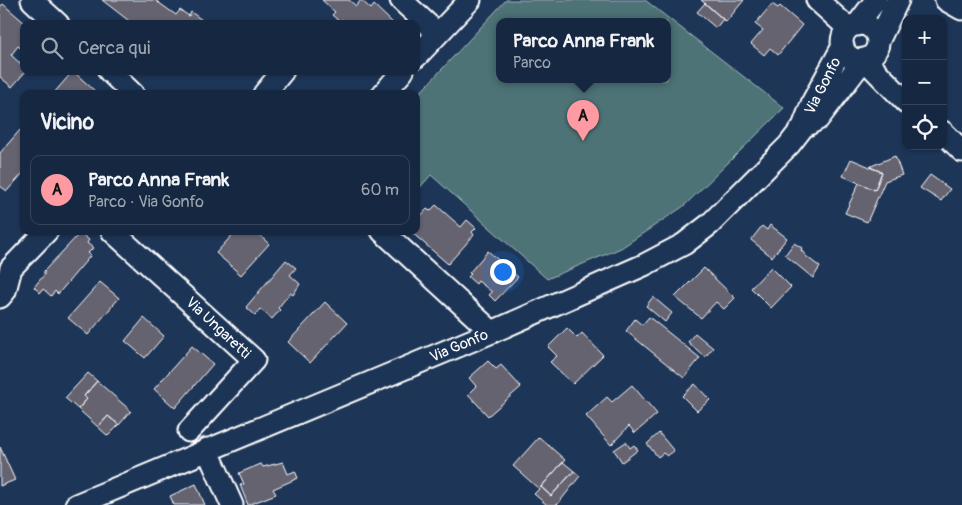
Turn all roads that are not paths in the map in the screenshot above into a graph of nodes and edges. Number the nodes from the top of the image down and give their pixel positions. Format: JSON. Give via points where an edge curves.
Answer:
{"nodes":[{"id":1,"x":32,"y":0,"type":"edge"},
{"id":2,"x":401,"y":0,"type":"edge"},
{"id":3,"x":470,"y":0,"type":"edge"},
{"id":4,"x":817,"y":0,"type":"edge"},
{"id":5,"x":876,"y":0,"type":"edge"},
{"id":6,"x":898,"y":0,"type":"edge"},
{"id":7,"x":946,"y":0,"type":"edge"},
{"id":8,"x":962,"y":9,"type":"edge"},
{"id":9,"x":54,"y":20,"type":"edge"},
{"id":10,"x":437,"y":33,"type":"junction"},
{"id":11,"x":849,"y":33,"type":"junction"},
{"id":12,"x":872,"y":50,"type":"junction"},
{"id":13,"x":420,"y":52,"type":"edge"},
{"id":14,"x":113,"y":75,"type":"edge"},
{"id":15,"x":280,"y":75,"type":"edge"},
{"id":16,"x":400,"y":75,"type":"edge"},
{"id":17,"x":902,"y":79,"type":"edge"},
{"id":18,"x":129,"y":90,"type":"edge"},
{"id":19,"x":267,"y":90,"type":"edge"},
{"id":20,"x":387,"y":90,"type":"edge"},
{"id":21,"x":902,"y":96,"type":"edge"},
{"id":22,"x":803,"y":127,"type":"junction"},
{"id":23,"x":947,"y":136,"type":"edge"},
{"id":24,"x":962,"y":151,"type":"edge"},
{"id":25,"x":43,"y":235,"type":"edge"},
{"id":26,"x":116,"y":235,"type":"edge"},
{"id":27,"x":386,"y":235,"type":"edge"},
{"id":28,"x":0,"y":297,"type":"edge"},
{"id":29,"x":492,"y":332,"type":"junction"},
{"id":30,"x":189,"y":431,"type":"dead end"},
{"id":31,"x":207,"y":449,"type":"junction"},
{"id":32,"x":76,"y":505,"type":"edge"},
{"id":33,"x":232,"y":505,"type":"edge"}],
"edges":[{"from":1,"to":9,"type":"street"},
{"from":2,"to":10,"type":"street"},
{"from":3,"to":10,"type":"street"},
{"from":4,"to":11,"type":"street"},
{"from":5,"to":11,"type":"street","name":"Via Gonfo"},
{"from":6,"to":12,"type":"street","name":"Via Gonfo"},
{"from":7,"to":8,"type":"street"},
{"from":10,"to":13,"type":"street"},
{"from":11,"to":12,"type":"street","name":"Via Gonfo","via":[[853,58]]},
{"from":11,"to":12,"type":"street","via":[[863,25],[874,31]]},
{"from":11,"to":22,"type":"street","name":"Via Gonfo"},
{"from":12,"to":17,"type":"street"},
{"from":12,"to":21,"type":"street"},
{"from":12,"to":22,"type":"street","name":"Via Gonfo","via":[[818,118]]},
{"from":14,"to":18,"type":"street"},
{"from":15,"to":19,"type":"street"},
{"from":16,"to":20,"type":"street"},
{"from":22,"to":29,"type":"street","name":"Via Gonfo","via":[[710,224],[684,244]]},
{"from":23,"to":24,"type":"street"},
{"from":25,"to":28,"type":"street","via":[[11,268],[5,291]]},
{"from":26,"to":30,"type":"street","name":"Via Ungaretti","via":[[254,360]]},
{"from":27,"to":29,"type":"street"},
{"from":29,"to":31,"type":"street","name":"Via Gonfo"},
{"from":31,"to":32,"type":"street","name":"Via Gonfo"},
{"from":31,"to":33,"type":"street"}]}
